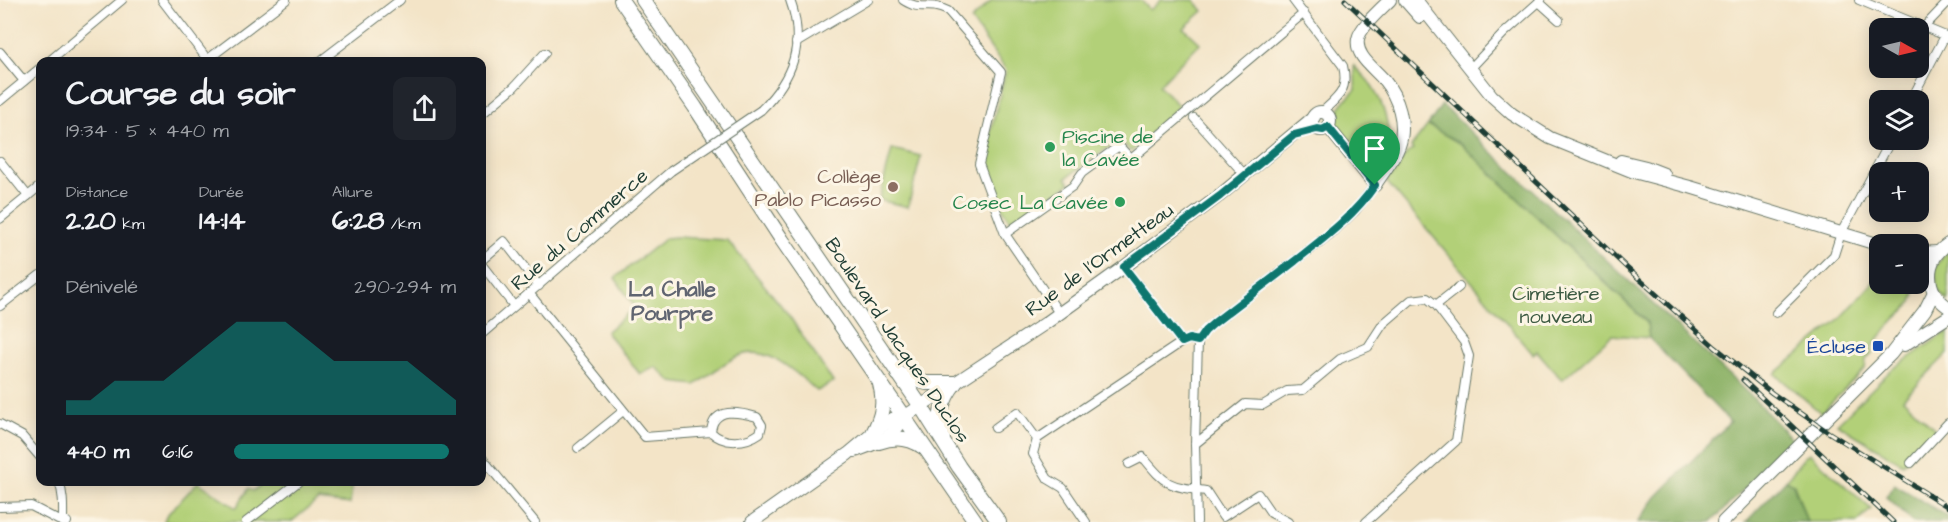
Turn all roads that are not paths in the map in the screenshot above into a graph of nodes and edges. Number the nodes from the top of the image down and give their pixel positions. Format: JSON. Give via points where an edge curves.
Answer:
{"nodes":[{"id":1,"x":122,"y":0,"type":"edge"},
{"id":2,"x":162,"y":0,"type":"edge"},
{"id":3,"x":286,"y":0,"type":"edge"},
{"id":4,"x":400,"y":0,"type":"edge"},
{"id":5,"x":621,"y":0,"type":"edge"},
{"id":6,"x":643,"y":0,"type":"edge"},
{"id":7,"x":790,"y":0,"type":"edge"},
{"id":8,"x":868,"y":0,"type":"edge"},
{"id":9,"x":903,"y":0,"type":"edge"},
{"id":10,"x":1293,"y":0,"type":"edge"},
{"id":11,"x":1393,"y":0,"type":"edge"},
{"id":12,"x":1405,"y":0,"type":"edge"},
{"id":13,"x":1412,"y":0,"type":"edge"},
{"id":14,"x":1416,"y":0,"type":"edge"},
{"id":15,"x":1859,"y":0,"type":"edge"},
{"id":16,"x":1537,"y":2,"type":"edge"},
{"id":17,"x":1948,"y":2,"type":"edge"},
{"id":18,"x":1304,"y":13,"type":"junction"},
{"id":19,"x":1905,"y":18,"type":"edge"},
{"id":20,"x":1559,"y":20,"type":"dead end"},
{"id":21,"x":1929,"y":22,"type":"edge"},
{"id":22,"x":1439,"y":27,"type":"junction"},
{"id":23,"x":1929,"y":28,"type":"edge"},
{"id":24,"x":1947,"y":36,"type":"edge"},
{"id":25,"x":796,"y":43,"type":"junction"},
{"id":26,"x":0,"y":52,"type":"edge"},
{"id":27,"x":545,"y":52,"type":"dead end"},
{"id":28,"x":54,"y":57,"type":"edge"},
{"id":29,"x":204,"y":57,"type":"edge"},
{"id":30,"x":210,"y":57,"type":"edge"},
{"id":31,"x":326,"y":57,"type":"edge"},
{"id":32,"x":1470,"y":69,"type":"junction"},
{"id":33,"x":36,"y":71,"type":"edge"},
{"id":34,"x":24,"y":81,"type":"junction"},
{"id":35,"x":1917,"y":90,"type":"edge"},
{"id":36,"x":0,"y":101,"type":"edge"},
{"id":37,"x":486,"y":111,"type":"edge"},
{"id":38,"x":1194,"y":118,"type":"dead end"},
{"id":39,"x":1320,"y":121,"type":"junction"},
{"id":40,"x":1886,"y":150,"type":"edge"},
{"id":41,"x":0,"y":161,"type":"edge"},
{"id":42,"x":1245,"y":175,"type":"junction"},
{"id":43,"x":1375,"y":185,"type":"junction"},
{"id":44,"x":36,"y":189,"type":"edge"},
{"id":45,"x":28,"y":196,"type":"junction"},
{"id":46,"x":0,"y":219,"type":"edge"},
{"id":47,"x":1841,"y":233,"type":"junction"},
{"id":48,"x":1005,"y":234,"type":"junction"},
{"id":49,"x":1869,"y":242,"type":"edge"},
{"id":50,"x":1943,"y":248,"type":"edge"},
{"id":51,"x":486,"y":257,"type":"edge"},
{"id":52,"x":1124,"y":267,"type":"junction"},
{"id":53,"x":486,"y":269,"type":"edge"},
{"id":54,"x":1930,"y":275,"type":"joint"},
{"id":55,"x":36,"y":278,"type":"edge"},
{"id":56,"x":539,"y":286,"type":"junction"},
{"id":57,"x":1459,"y":288,"type":"dead end"},
{"id":58,"x":1934,"y":292,"type":"junction"},
{"id":59,"x":529,"y":293,"type":"junction"},
{"id":60,"x":1436,"y":305,"type":"junction"},
{"id":61,"x":0,"y":306,"type":"edge"},
{"id":62,"x":514,"y":306,"type":"junction"},
{"id":63,"x":1948,"y":307,"type":"edge"},
{"id":64,"x":1059,"y":313,"type":"junction"},
{"id":65,"x":1776,"y":313,"type":"dead end"},
{"id":66,"x":1948,"y":317,"type":"edge"},
{"id":67,"x":486,"y":330,"type":"edge"},
{"id":68,"x":1198,"y":341,"type":"junction"},
{"id":69,"x":1182,"y":342,"type":"junction"},
{"id":70,"x":1891,"y":354,"type":"junction"},
{"id":71,"x":898,"y":374,"type":"junction"},
{"id":72,"x":880,"y":382,"type":"junction"},
{"id":73,"x":955,"y":383,"type":"junction"},
{"id":74,"x":920,"y":405,"type":"junction"},
{"id":75,"x":623,"y":411,"type":"junction"},
{"id":76,"x":904,"y":417,"type":"junction"},
{"id":77,"x":1948,"y":423,"type":"edge"},
{"id":78,"x":0,"y":424,"type":"edge"},
{"id":79,"x":995,"y":428,"type":"dead end"},
{"id":80,"x":711,"y":432,"type":"junction"},
{"id":81,"x":876,"y":437,"type":"junction"},
{"id":82,"x":1037,"y":439,"type":"junction"},
{"id":83,"x":944,"y":442,"type":"junction"},
{"id":84,"x":1195,"y":444,"type":"junction"},
{"id":85,"x":578,"y":448,"type":"dead end"},
{"id":86,"x":928,"y":449,"type":"junction"},
{"id":87,"x":36,"y":453,"type":"edge"},
{"id":88,"x":486,"y":463,"type":"edge"},
{"id":89,"x":1911,"y":463,"type":"dead end"},
{"id":90,"x":1129,"y":464,"type":"dead end"},
{"id":91,"x":61,"y":486,"type":"edge"},
{"id":92,"x":293,"y":486,"type":"edge"},
{"id":93,"x":1197,"y":490,"type":"junction"},
{"id":94,"x":0,"y":507,"type":"edge"},
{"id":95,"x":64,"y":522,"type":"edge"},
{"id":96,"x":246,"y":522,"type":"edge"},
{"id":97,"x":535,"y":522,"type":"edge"},
{"id":98,"x":752,"y":522,"type":"edge"},
{"id":99,"x":976,"y":522,"type":"edge"},
{"id":100,"x":999,"y":522,"type":"edge"},
{"id":101,"x":1086,"y":522,"type":"edge"},
{"id":102,"x":1197,"y":522,"type":"edge"},
{"id":103,"x":1288,"y":522,"type":"edge"},
{"id":104,"x":1366,"y":522,"type":"edge"},
{"id":105,"x":1723,"y":522,"type":"edge"}],
"edges":[{"from":1,"to":28,"type":"street"},
{"from":2,"to":29,"type":"street"},
{"from":3,"to":30,"type":"street"},
{"from":4,"to":31,"type":"street"},
{"from":5,"to":72,"type":"main road","name":"Boulevard Jacques Duclos"},
{"from":6,"to":71,"type":"main road","name":"Boulevard Jacques Duclos"},
{"from":7,"to":25,"type":"street","name":"Rue du Commerce"},
{"from":8,"to":25,"type":"street"},
{"from":9,"to":48,"type":"street","via":[[919,6],[928,2],[938,4],[948,11],[1001,72],[979,164]]},
{"from":10,"to":18,"type":"street"},
{"from":11,"to":43,"type":"main road","via":[[1372,18],[1357,40],[1361,55],[1391,91],[1401,125],[1395,156]]},
{"from":12,"to":32,"type":"main road"},
{"from":13,"to":22,"type":"main road"},
{"from":14,"to":22,"type":"main road"},
{"from":15,"to":19,"type":"street"},
{"from":16,"to":20,"type":"street"},
{"from":16,"to":32,"type":"street"},
{"from":17,"to":21,"type":"street"},
{"from":18,"to":39,"type":"street","via":[[1343,66],[1346,78],[1344,88]]},
{"from":18,"to":48,"type":"street","via":[[1131,159],[1119,146],[1082,173],[1073,186]]},
{"from":22,"to":32,"type":"main road"},
{"from":23,"to":24,"type":"street"},
{"from":24,"to":35,"type":"street"},
{"from":25,"to":56,"type":"street","name":"Rue du Commerce","bridge":true,"via":[[793,67],[761,110],[671,171]]},
{"from":26,"to":34,"type":"street"},
{"from":27,"to":37,"type":"street"},
{"from":32,"to":47,"type":"main road","via":[[1492,96],[1522,121],[1568,147],[1634,172]]},
{"from":33,"to":34,"type":"street"},
{"from":34,"to":36,"type":"street"},
{"from":38,"to":42,"type":"street"},
{"from":39,"to":42,"type":"main road","name":"Rue de l'Ormetteau","via":[[1294,135]]},
{"from":39,"to":43,"type":"main road"},
{"from":40,"to":47,"type":"street"},
{"from":41,"to":45,"type":"street"},
{"from":42,"to":52,"type":"main road","name":"Rue de l'Ormetteau"},
{"from":43,"to":68,"type":"street","via":[[1334,231],[1214,323]]},
{"from":44,"to":45,"type":"street"},
{"from":45,"to":46,"type":"street"},
{"from":47,"to":49,"type":"main road"},
{"from":47,"to":65,"type":"street","via":[[1834,255]]},
{"from":48,"to":64,"type":"street"},
{"from":50,"to":54,"type":"main road","via":[[1932,262]]},
{"from":51,"to":56,"type":"street","via":[[504,241]]},
{"from":52,"to":64,"type":"main road","name":"Rue de l'Ormetteau"},
{"from":52,"to":69,"type":"street"},
{"from":53,"to":62,"type":"street"},
{"from":54,"to":58,"type":"main road"},
{"from":55,"to":61,"type":"street"},
{"from":56,"to":59,"type":"street","name":"Rue du Commerce"},
{"from":57,"to":60,"type":"street"},
{"from":58,"to":63,"type":"main road"},
{"from":58,"to":70,"type":"main road"},
{"from":59,"to":62,"type":"street","name":"Rue du Commerce"},
{"from":59,"to":75,"type":"street"},
{"from":60,"to":84,"type":"street","via":[[1427,298],[1411,300],[1383,324],[1368,348],[1340,359],[1303,390],[1287,391],[1263,405],[1245,404]]},
{"from":60,"to":104,"type":"street","via":[[1464,342],[1469,356],[1456,441]]},
{"from":62,"to":67,"type":"street","name":"Rue du Commerce"},
{"from":64,"to":73,"type":"main road","name":"Rue de l'Ormetteau"},
{"from":66,"to":70,"type":"main road"},
{"from":68,"to":69,"type":"street"},
{"from":68,"to":84,"type":"street"},
{"from":69,"to":82,"type":"street"},
{"from":70,"to":105,"type":"main road"},
{"from":71,"to":73,"type":"main road","via":[[926,383]]},
{"from":71,"to":74,"type":"main road","name":"Boulevard Jacques Duclos"},
{"from":72,"to":74,"type":"main road"},
{"from":72,"to":76,"type":"main road","name":"Boulevard Jacques Duclos"},
{"from":72,"to":81,"type":"main road","via":[[883,408]]},
{"from":73,"to":74,"type":"main road","name":"Rue de l'Ormetteau"},
{"from":73,"to":83,"type":"main road","via":[[940,411]]},
{"from":74,"to":76,"type":"main road","name":"Rue de l'Ormetteau"},
{"from":74,"to":83,"type":"main road","name":"Boulevard Jacques Duclos"},
{"from":75,"to":80,"type":"street","via":[[645,437]]},
{"from":75,"to":85,"type":"street"},
{"from":76,"to":81,"type":"main road","name":"Rue de l'Ormetteau","via":[[892,419]]},
{"from":76,"to":83,"type":"main road"},
{"from":76,"to":86,"type":"main road","name":"Boulevard Jacques Duclos"},
{"from":77,"to":89,"type":"street"},
{"from":78,"to":87,"type":"street","via":[[22,436]]},
{"from":79,"to":82,"type":"street","via":[[1017,412]]},
{"from":80,"to":80,"type":"street","via":[[718,439],[750,440],[760,433],[762,426],[757,417],[725,413],[711,424]]},
{"from":81,"to":86,"type":"main road","via":[[904,438]]},
{"from":81,"to":98,"type":"main road","name":"Rue de l'Ormetteau"},
{"from":82,"to":101,"type":"street","via":[[1033,454],[1048,479],[1063,488]]},
{"from":83,"to":100,"type":"main road","name":"Boulevard Jacques Duclos"},
{"from":84,"to":93,"type":"street"},
{"from":86,"to":99,"type":"main road","name":"Boulevard Jacques Duclos"},
{"from":88,"to":97,"type":"street"},
{"from":90,"to":93,"type":"street","via":[[1143,457],[1173,487]]},
{"from":91,"to":95,"type":"street"},
{"from":92,"to":96,"type":"street"},
{"from":93,"to":102,"type":"street"},
{"from":93,"to":103,"type":"street","via":[[1206,491],[1223,517],[1258,494],[1270,513]]},
{"from":94,"to":95,"type":"street","via":[[31,506]]}]}
